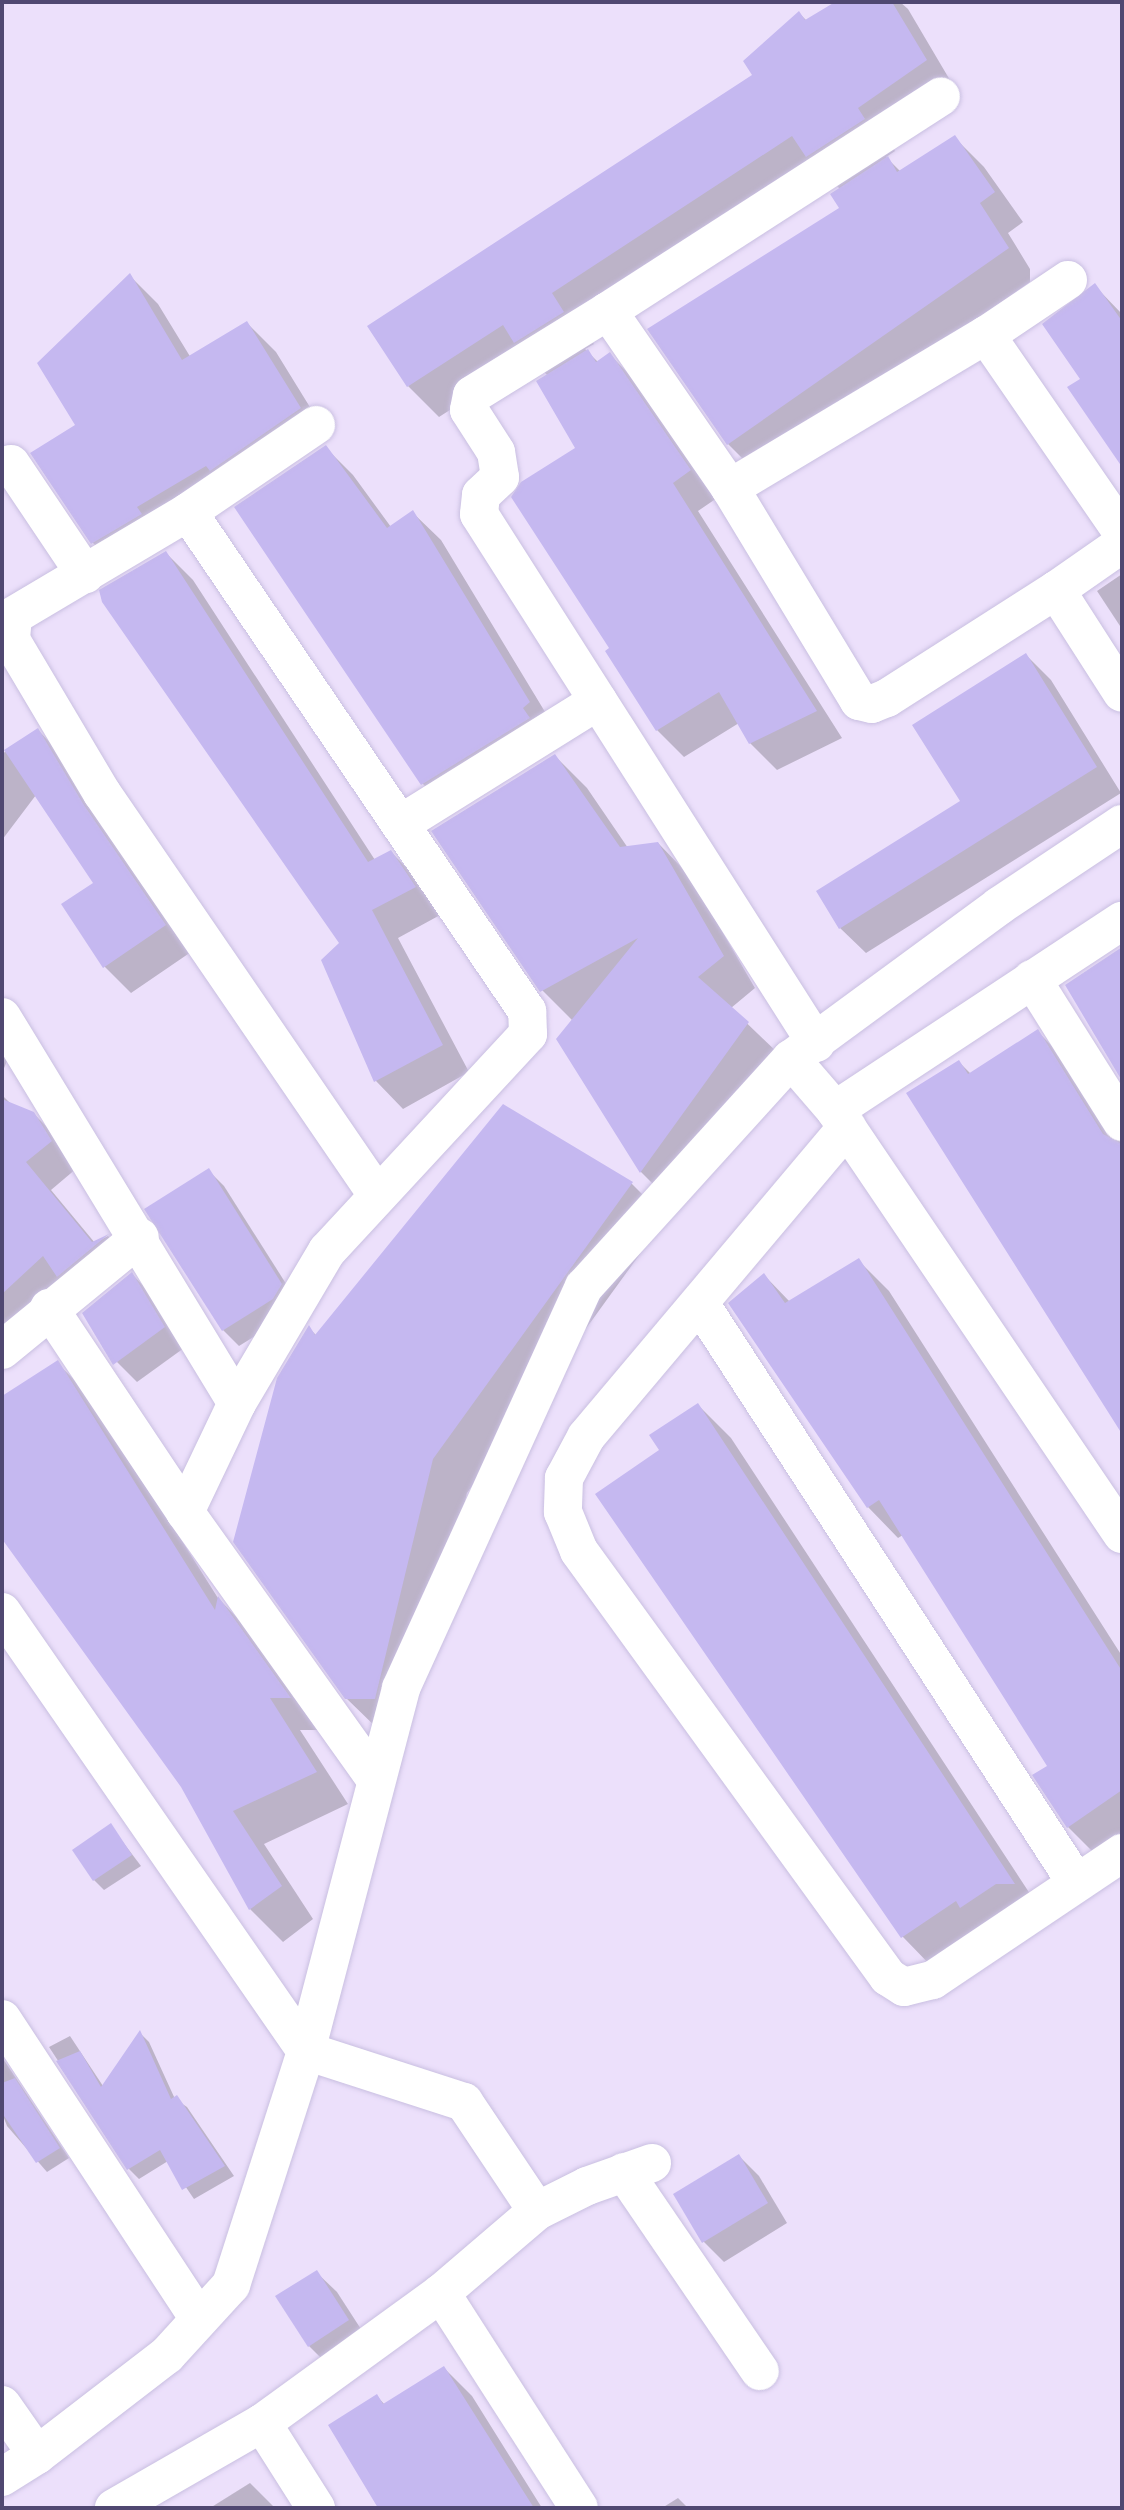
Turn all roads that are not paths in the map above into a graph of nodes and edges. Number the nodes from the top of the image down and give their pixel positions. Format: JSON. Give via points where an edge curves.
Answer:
{"nodes":[{"id":1,"x":941,"y":96,"type":"dead end"},
{"id":2,"x":1069,"y":280,"type":"dead end"},
{"id":3,"x":608,"y":311,"type":"junction"},
{"id":4,"x":986,"y":335,"type":"junction"},
{"id":5,"x":316,"y":425,"type":"dead end"},
{"id":6,"x":11,"y":464,"type":"dead end"},
{"id":7,"x":730,"y":488,"type":"junction"},
{"id":8,"x":188,"y":512,"type":"junction"},
{"id":9,"x":1122,"y":532,"type":"edge"},
{"id":10,"x":1122,"y":544,"type":"edge"},
{"id":11,"x":85,"y":574,"type":"junction"},
{"id":12,"x":1056,"y":590,"type":"junction"},
{"id":13,"x":1122,"y":693,"type":"edge"},
{"id":14,"x":598,"y":701,"type":"junction"},
{"id":15,"x":402,"y":823,"type":"junction"},
{"id":16,"x":1122,"y":824,"type":"edge"},
{"id":17,"x":1122,"y":921,"type":"edge"},
{"id":18,"x":1032,"y":979,"type":"junction"},
{"id":19,"x":2,"y":1017,"type":"edge"},
{"id":20,"x":804,"y":1051,"type":"junction"},
{"id":21,"x":841,"y":1118,"type":"junction"},
{"id":22,"x":1122,"y":1122,"type":"edge"},
{"id":23,"x":378,"y":1196,"type":"junction"},
{"id":24,"x":140,"y":1237,"type":"junction"},
{"id":25,"x":701,"y":1305,"type":"junction"},
{"id":26,"x":49,"y":1308,"type":"junction"},
{"id":27,"x":2,"y":1350,"type":"edge"},
{"id":28,"x":237,"y":1403,"type":"junction"},
{"id":29,"x":185,"y":1512,"type":"junction"},
{"id":30,"x":1122,"y":1534,"type":"edge"},
{"id":31,"x":2,"y":1612,"type":"edge"},
{"id":32,"x":376,"y":1780,"type":"junction"},
{"id":33,"x":1122,"y":1853,"type":"edge"},
{"id":34,"x":1075,"y":1881,"type":"junction"},
{"id":35,"x":2,"y":2020,"type":"edge"},
{"id":36,"x":306,"y":2052,"type":"junction"},
{"id":37,"x":537,"y":2211,"type":"junction"},
{"id":38,"x":440,"y":2293,"type":"junction"},
{"id":39,"x":199,"y":2319,"type":"junction"},
{"id":40,"x":760,"y":2371,"type":"dead end"},
{"id":41,"x":2,"y":2405,"type":"edge"},
{"id":42,"x":262,"y":2423,"type":"junction"},
{"id":43,"x":37,"y":2455,"type":"junction"},
{"id":44,"x":2,"y":2477,"type":"edge"},
{"id":45,"x":114,"y":2508,"type":"edge"},
{"id":46,"x":316,"y":2508,"type":"edge"},
{"id":47,"x":579,"y":2508,"type":"edge"}],
"edges":[{"from":1,"to":3,"type":"street"},
{"from":2,"to":4,"type":"street"},
{"from":3,"to":7,"type":"street"},
{"from":3,"to":14,"type":"street","via":[[472,395],[469,410],[496,452],[500,477],[481,495],[479,514]]},
{"from":4,"to":7,"type":"street"},
{"from":4,"to":9,"type":"street"},
{"from":5,"to":8,"type":"street"},
{"from":6,"to":11,"type":"street"},
{"from":7,"to":12,"type":"street","via":[[859,701],[872,704],[887,698]]},
{"from":8,"to":11,"type":"street"},
{"from":8,"to":15,"type":"street"},
{"from":10,"to":12,"type":"street"},
{"from":11,"to":23,"type":"street","via":[[13,616],[11,640],[102,793]]},
{"from":12,"to":13,"type":"street"},
{"from":14,"to":15,"type":"street"},
{"from":14,"to":20,"type":"street"},
{"from":15,"to":23,"type":"street","via":[[527,1011],[528,1034]]},
{"from":16,"to":20,"type":"street","via":[[999,906]]},
{"from":17,"to":18,"type":"street"},
{"from":18,"to":21,"type":"street"},
{"from":18,"to":22,"type":"street"},
{"from":19,"to":24,"type":"street"},
{"from":20,"to":21,"type":"street"},
{"from":20,"to":32,"type":"street","via":[[584,1287],[401,1688]]},
{"from":21,"to":25,"type":"street"},
{"from":21,"to":30,"type":"street"},
{"from":23,"to":28,"type":"street","via":[[327,1251]]},
{"from":24,"to":26,"type":"street"},
{"from":24,"to":28,"type":"street"},
{"from":25,"to":34,"type":"street"},
{"from":25,"to":34,"type":"street","via":[[586,1437],[564,1478],[563,1512],[579,1551],[888,1977],[904,1987],[933,1980]]},
{"from":26,"to":27,"type":"street"},
{"from":26,"to":29,"type":"street"},
{"from":28,"to":29,"type":"street"},
{"from":29,"to":32,"type":"street"},
{"from":31,"to":36,"type":"street"},
{"from":32,"to":36,"type":"street"},
{"from":33,"to":34,"type":"street"},
{"from":35,"to":39,"type":"street"},
{"from":36,"to":37,"type":"street","via":[[464,2102]]},
{"from":36,"to":39,"type":"street","via":[[231,2286]]},
{"from":37,"to":38,"type":"street"},
{"from":37,"to":40,"type":"street","via":[[638,2168]]},
{"from":38,"to":42,"type":"street"},
{"from":38,"to":47,"type":"street"},
{"from":39,"to":43,"type":"street","via":[[167,2355]]},
{"from":41,"to":43,"type":"street"},
{"from":42,"to":45,"type":"street"},
{"from":42,"to":46,"type":"street"},
{"from":43,"to":44,"type":"street"}]}
